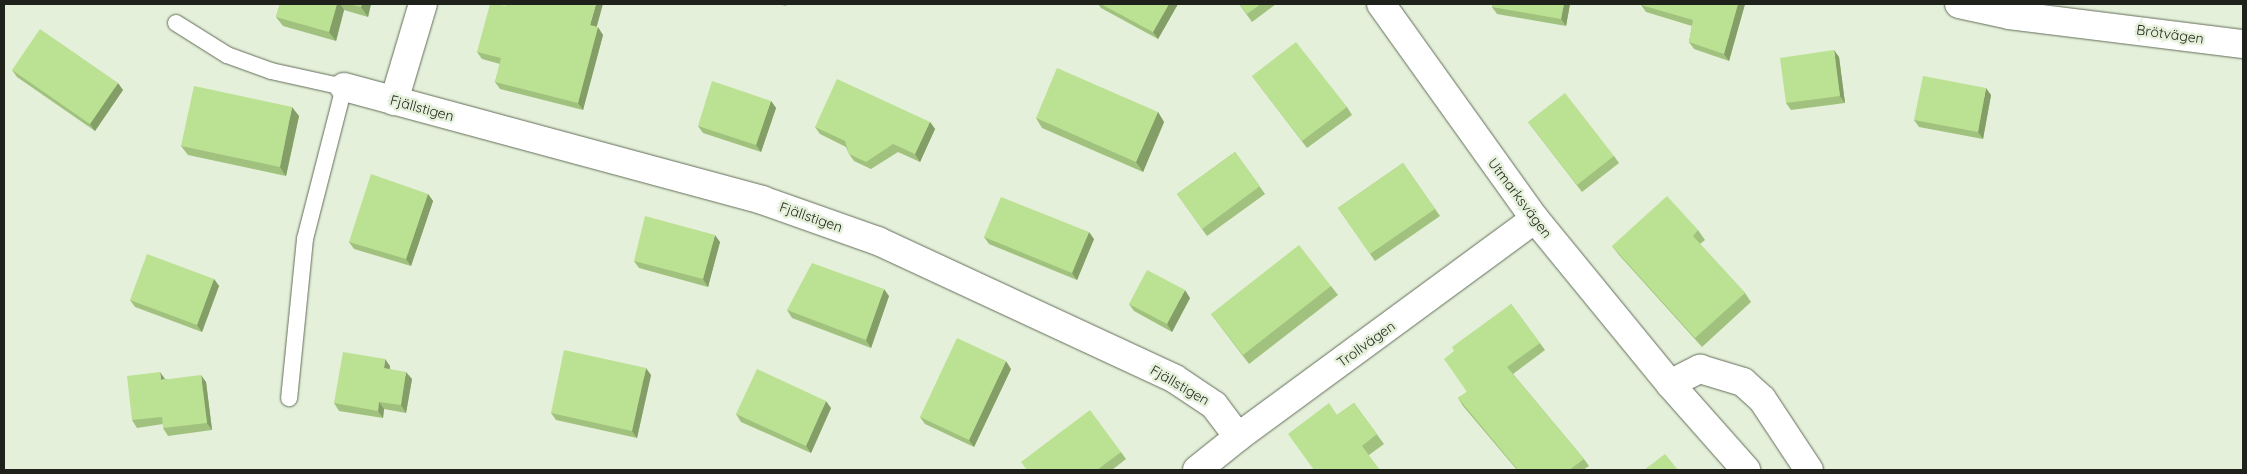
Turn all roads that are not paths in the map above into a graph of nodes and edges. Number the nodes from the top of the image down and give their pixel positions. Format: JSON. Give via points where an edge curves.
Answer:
{"nodes":[{"id":1,"x":423,"y":4,"type":"edge"},
{"id":2,"x":1381,"y":4,"type":"edge"},
{"id":3,"x":1959,"y":4,"type":"edge"},
{"id":4,"x":2099,"y":14,"type":"edge"},
{"id":5,"x":176,"y":23,"type":"dead end"},
{"id":6,"x":2243,"y":44,"type":"edge"},
{"id":7,"x":344,"y":87,"type":"junction"},
{"id":8,"x":394,"y":101,"type":"junction"},
{"id":9,"x":1535,"y":219,"type":"junction"},
{"id":10,"x":1670,"y":384,"type":"junction"},
{"id":11,"x":289,"y":398,"type":"dead end"},
{"id":12,"x":1238,"y":438,"type":"junction"},
{"id":13,"x":1197,"y":470,"type":"edge"},
{"id":14,"x":1746,"y":470,"type":"edge"},
{"id":15,"x":1809,"y":470,"type":"edge"}],
"edges":[{"from":1,"to":8,"type":"street"},
{"from":2,"to":9,"type":"street","name":"Utmarksvägen"},
{"from":3,"to":4,"type":"street","name":"Brötvägen","via":[[2009,15]]},
{"from":4,"to":6,"type":"street","name":"Brötvägen"},
{"from":5,"to":7,"type":"lane","name":"Fjällstigen","via":[[227,55],[271,71]]},
{"from":7,"to":8,"type":"street","name":"Fjällstigen"},
{"from":7,"to":11,"type":"lane","via":[[305,239]]},
{"from":8,"to":12,"type":"street","name":"Fjällstigen","via":[[762,200],[878,241],[1175,379],[1214,405]]},
{"from":9,"to":10,"type":"street","name":"Utmarksvägen"},
{"from":9,"to":12,"type":"street","name":"Trollvägen"},
{"from":10,"to":14,"type":"street","name":"Utmarksvägen"},
{"from":10,"to":15,"type":"street","via":[[1700,368],[1743,382],[1762,399]]},
{"from":12,"to":13,"type":"street","name":"Trollvägen"}]}
